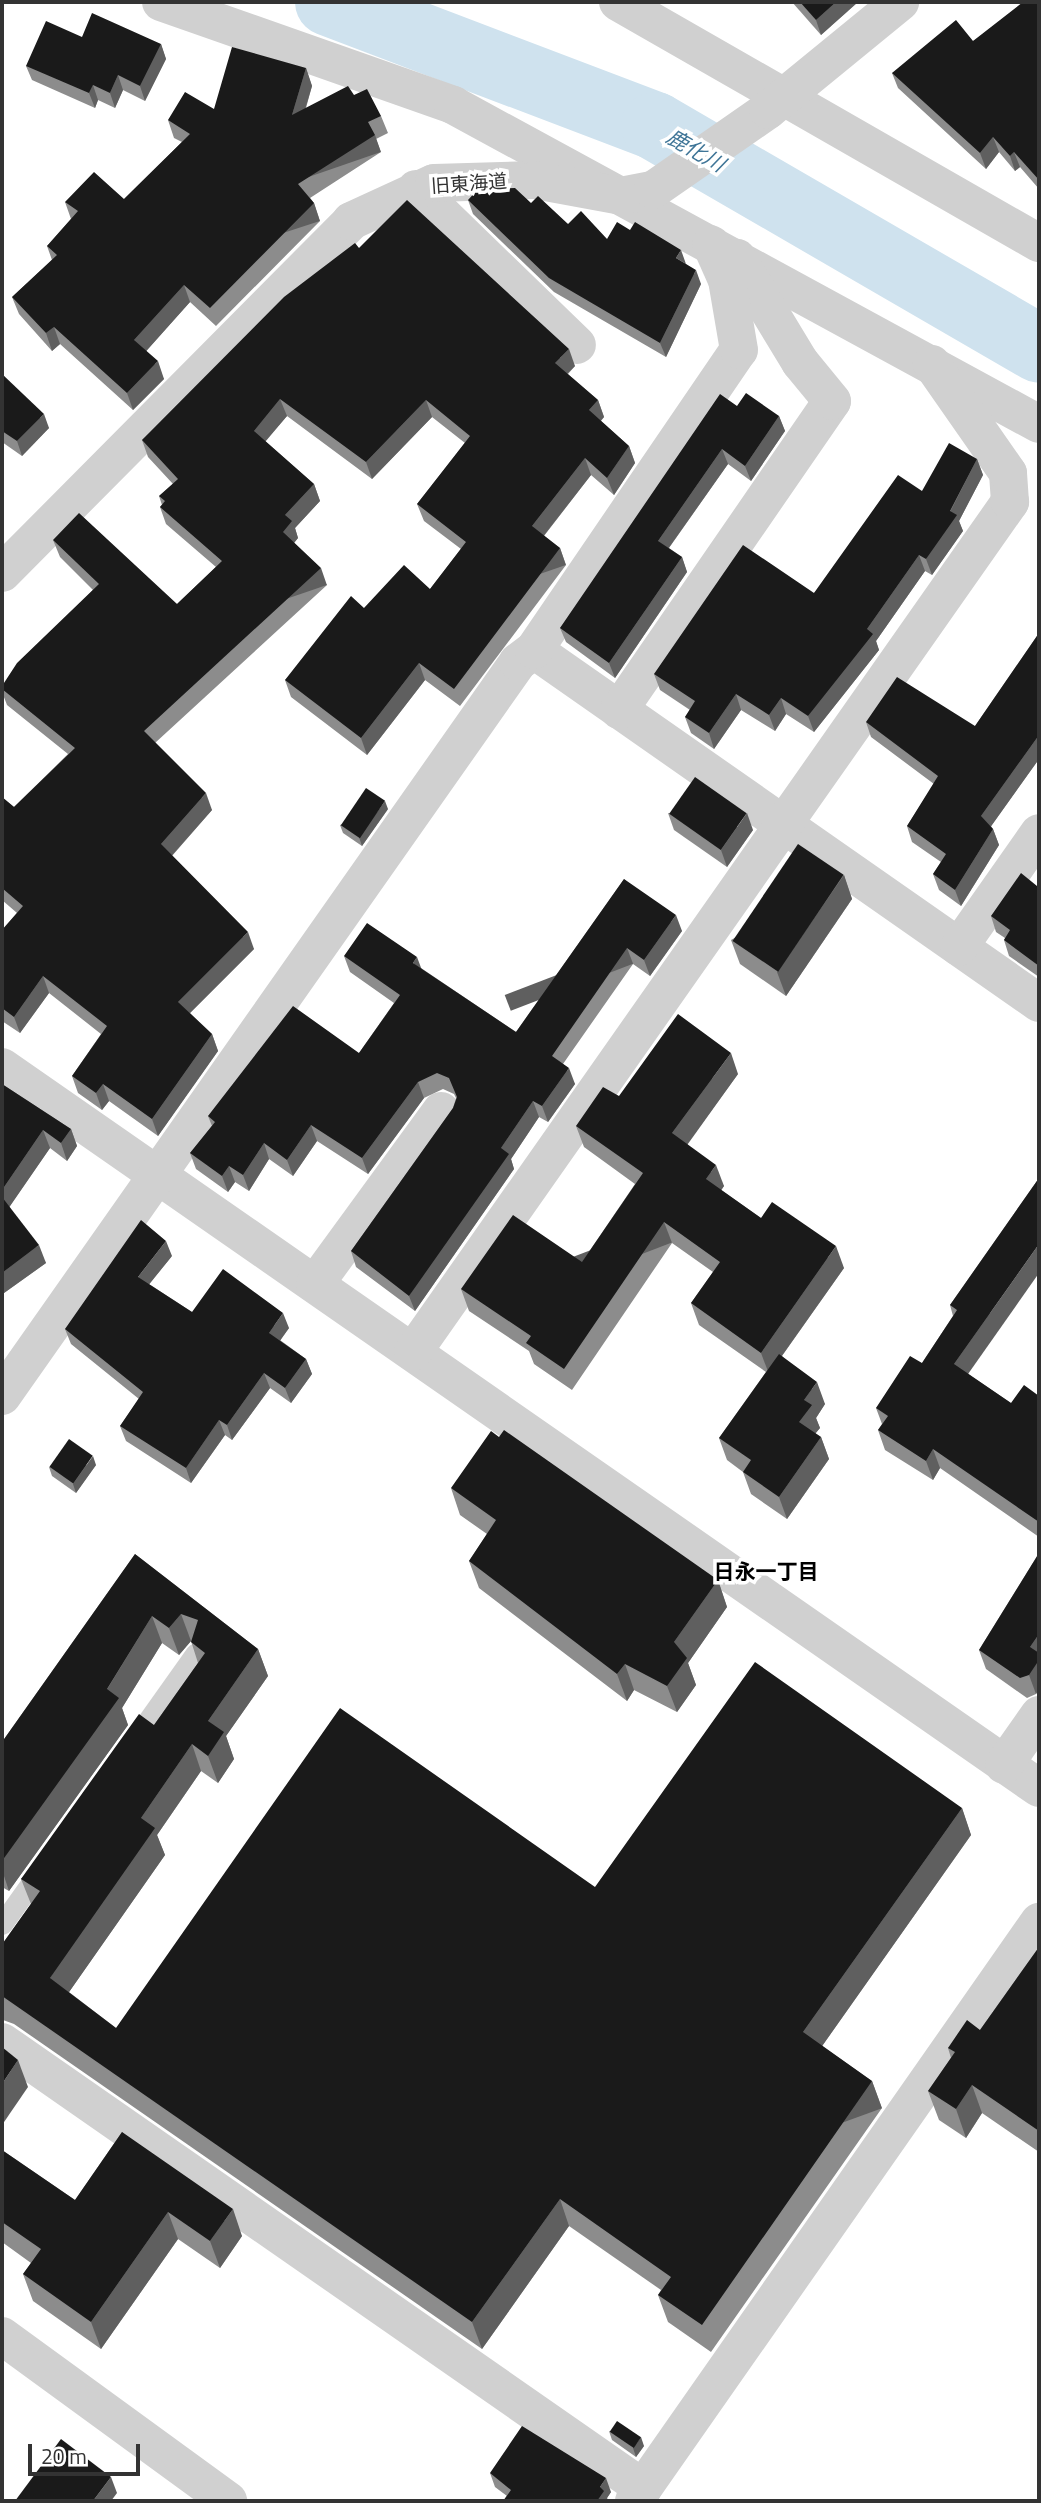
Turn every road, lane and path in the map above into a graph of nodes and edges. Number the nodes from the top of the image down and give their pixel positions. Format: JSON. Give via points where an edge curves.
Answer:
{"nodes":[{"id":1,"x":161,"y":2,"type":"edge"},
{"id":2,"x":618,"y":2,"type":"edge"},
{"id":3,"x":900,"y":2,"type":"edge"},
{"id":4,"x":775,"y":104,"type":"junction"},
{"id":5,"x":416,"y":188,"type":"junction"},
{"id":6,"x":637,"y":193,"type":"junction"},
{"id":7,"x":1039,"y":243,"type":"edge"},
{"id":8,"x":724,"y":251,"type":"junction"},
{"id":9,"x":577,"y":345,"type":"dead end"},
{"id":10,"x":932,"y":364,"type":"junction"},
{"id":11,"x":1039,"y":424,"type":"edge"},
{"id":12,"x":2,"y":573,"type":"edge"},
{"id":13,"x":534,"y":650,"type":"junction"},
{"id":14,"x":619,"y":709,"type":"junction"},
{"id":15,"x":787,"y":825,"type":"junction"},
{"id":16,"x":1039,"y":833,"type":"edge"},
{"id":17,"x":960,"y":947,"type":"junction"},
{"id":18,"x":1039,"y":1003,"type":"edge"},
{"id":19,"x":2,"y":1067,"type":"edge"},
{"id":20,"x":441,"y":1111,"type":"dead end"},
{"id":21,"x":158,"y":1176,"type":"junction"},
{"id":22,"x":316,"y":1284,"type":"junction"},
{"id":23,"x":413,"y":1352,"type":"junction"},
{"id":24,"x":2,"y":1396,"type":"edge"},
{"id":25,"x":196,"y":1653,"type":"edge"},
{"id":26,"x":1039,"y":1715,"type":"edge"},
{"id":27,"x":1004,"y":1765,"type":"junction"},
{"id":28,"x":115,"y":1766,"type":"edge"},
{"id":29,"x":1039,"y":1788,"type":"edge"},
{"id":30,"x":58,"y":1845,"type":"edge"},
{"id":31,"x":1039,"y":1922,"type":"edge"},
{"id":32,"x":2,"y":1924,"type":"edge"},
{"id":33,"x":2,"y":2042,"type":"edge"},
{"id":34,"x":2,"y":2336,"type":"edge"},
{"id":35,"x":638,"y":2495,"type":"edge"},
{"id":36,"x":228,"y":2501,"type":"edge"}],
"edges":[{"from":1,"to":6,"type":"street","via":[[453,105]]},
{"from":2,"to":4,"type":"street"},
{"from":3,"to":4,"type":"street"},
{"from":4,"to":6,"type":"street"},
{"from":4,"to":7,"type":"street"},
{"from":5,"to":6,"type":"street","name":"旧東海道","via":[[535,180]]},
{"from":5,"to":9,"type":"street"},
{"from":5,"to":12,"type":"street","name":"旧東海道","via":[[351,221],[287,278]]},
{"from":6,"to":8,"type":"street"},
{"from":8,"to":10,"type":"street"},
{"from":8,"to":13,"type":"street","via":[[739,350]]},
{"from":8,"to":14,"type":"street","via":[[832,401]]},
{"from":10,"to":11,"type":"street"},
{"from":10,"to":15,"type":"street","via":[[1008,473],[1010,502]]},
{"from":13,"to":14,"type":"street"},
{"from":13,"to":21,"type":"street","via":[[496,693]]},
{"from":14,"to":15,"type":"street"},
{"from":15,"to":17,"type":"street"},
{"from":15,"to":23,"type":"street"},
{"from":16,"to":17,"type":"street"},
{"from":17,"to":18,"type":"street"},
{"from":19,"to":21,"type":"street"},
{"from":20,"to":22,"type":"street"},
{"from":21,"to":22,"type":"street"},
{"from":21,"to":24,"type":"street"},
{"from":22,"to":23,"type":"street"},
{"from":23,"to":27,"type":"street"},
{"from":25,"to":28,"type":"lane"},
{"from":26,"to":27,"type":"street"},
{"from":27,"to":29,"type":"street"},
{"from":30,"to":32,"type":"lane"},
{"from":31,"to":35,"type":"street"},
{"from":33,"to":35,"type":"street"},
{"from":34,"to":36,"type":"street"}]}
